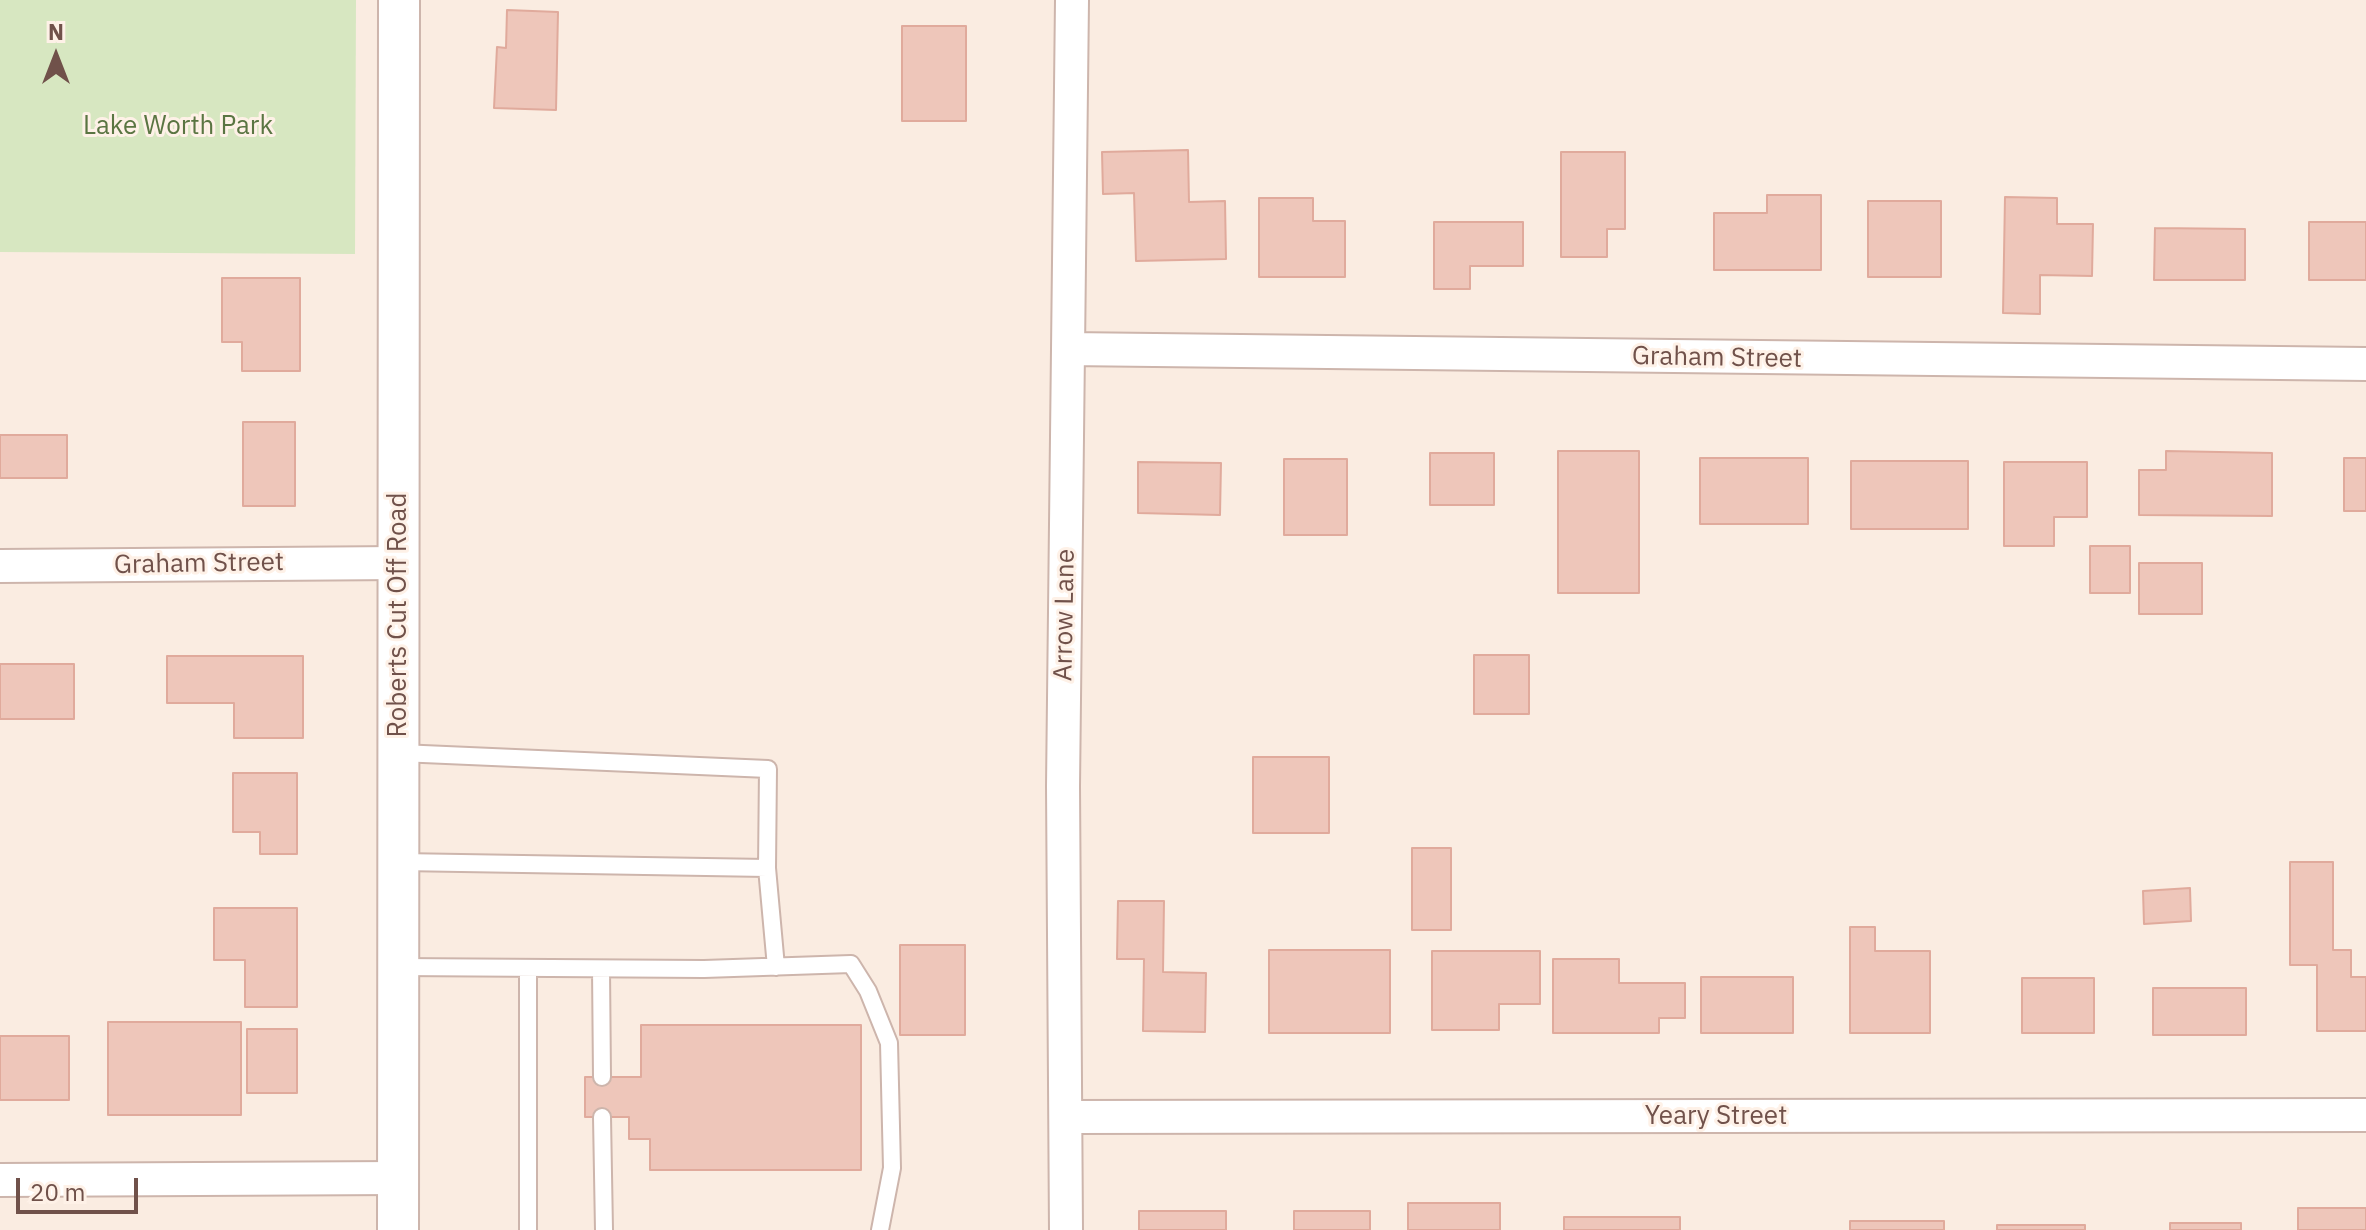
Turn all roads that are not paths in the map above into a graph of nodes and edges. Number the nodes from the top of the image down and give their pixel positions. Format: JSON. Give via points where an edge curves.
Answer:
{"nodes":[{"id":1,"x":399,"y":0,"type":"edge"},
{"id":2,"x":1072,"y":0,"type":"edge"},
{"id":3,"x":1068,"y":349,"type":"junction"},
{"id":4,"x":2366,"y":364,"type":"edge"},
{"id":5,"x":399,"y":563,"type":"junction"},
{"id":6,"x":0,"y":566,"type":"edge"},
{"id":7,"x":398,"y":753,"type":"junction"},
{"id":8,"x":398,"y":862,"type":"junction"},
{"id":9,"x":767,"y":868,"type":"junction"},
{"id":10,"x":398,"y":967,"type":"junction"},
{"id":11,"x":776,"y":967,"type":"junction"},
{"id":12,"x":528,"y":969,"type":"junction"},
{"id":13,"x":601,"y":969,"type":"junction"},
{"id":14,"x":602,"y":1077,"type":"dead end"},
{"id":15,"x":2366,"y":1115,"type":"edge"},
{"id":16,"x":602,"y":1117,"type":"dead end"},
{"id":17,"x":1066,"y":1117,"type":"junction"},
{"id":18,"x":398,"y":1178,"type":"junction"},
{"id":19,"x":0,"y":1180,"type":"edge"},
{"id":20,"x":398,"y":1230,"type":"edge"},
{"id":21,"x":528,"y":1230,"type":"edge"},
{"id":22,"x":604,"y":1230,"type":"edge"},
{"id":23,"x":880,"y":1230,"type":"edge"},
{"id":24,"x":1066,"y":1230,"type":"edge"}],
"edges":[{"from":1,"to":5,"type":"street","name":"Roberts Cut Off Road"},
{"from":2,"to":3,"type":"street","name":"Arrow Lane"},
{"from":3,"to":4,"type":"street","name":"Graham Street"},
{"from":3,"to":17,"type":"street","name":"Arrow Lane"},
{"from":5,"to":6,"type":"street","name":"Graham Street"},
{"from":5,"to":7,"type":"street","name":"Roberts Cut Off Road"},
{"from":7,"to":8,"type":"street","name":"Roberts Cut Off Road"},
{"from":7,"to":9,"type":"lane","via":[[768,769]]},
{"from":8,"to":9,"type":"lane"},
{"from":8,"to":10,"type":"street","name":"Roberts Cut Off Road"},
{"from":9,"to":11,"type":"lane"},
{"from":10,"to":12,"type":"lane"},
{"from":10,"to":18,"type":"street","name":"Roberts Cut Off Road"},
{"from":11,"to":13,"type":"lane"},
{"from":11,"to":23,"type":"lane","via":[[851,964],[879,1017],[889,1043],[892,1168]]},
{"from":12,"to":13,"type":"lane"},
{"from":12,"to":21,"type":"lane"},
{"from":13,"to":14,"type":"lane"},
{"from":15,"to":17,"type":"street","name":"Yeary Street"},
{"from":16,"to":22,"type":"lane"},
{"from":17,"to":24,"type":"street","name":"Arrow Lane"},
{"from":18,"to":19,"type":"street"},
{"from":18,"to":20,"type":"street","name":"Roberts Cut Off Road"}]}
